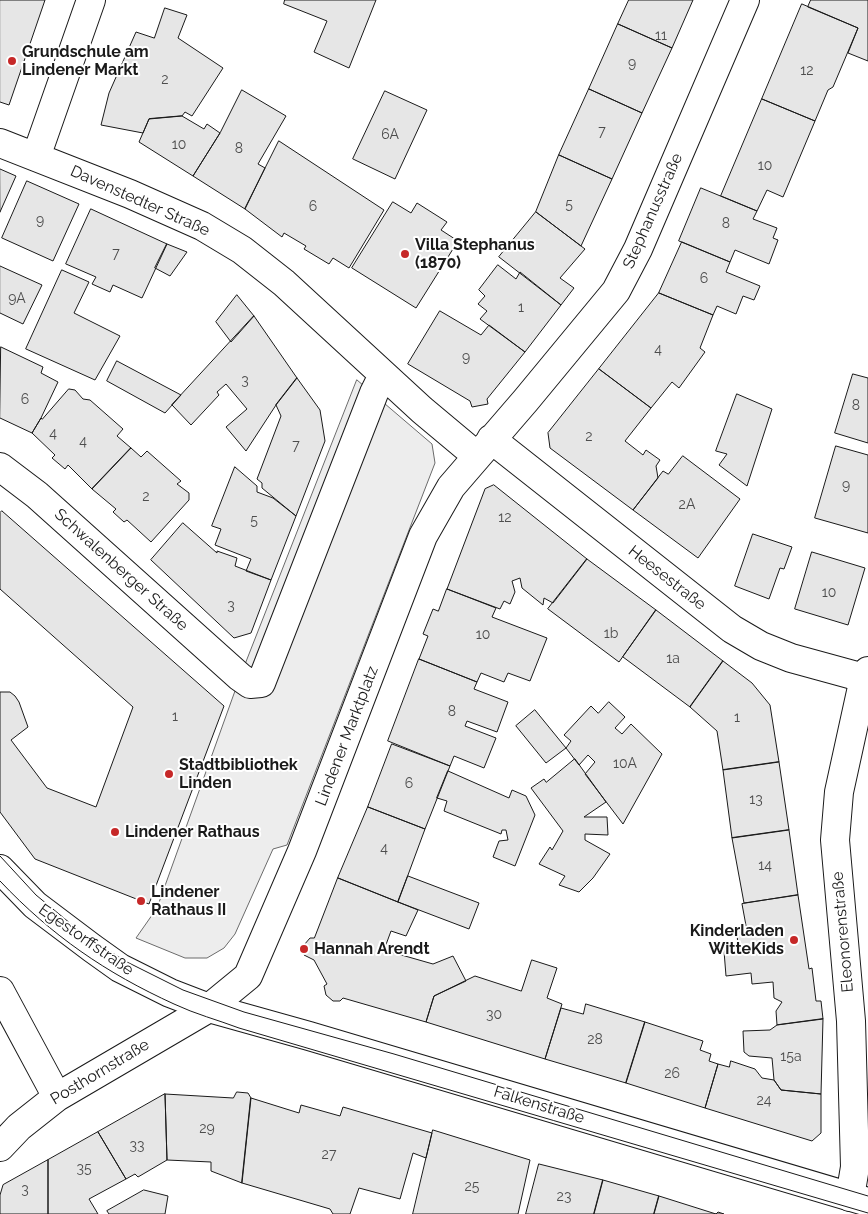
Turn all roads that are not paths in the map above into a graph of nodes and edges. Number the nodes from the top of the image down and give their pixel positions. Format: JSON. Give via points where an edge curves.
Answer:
{"nodes":[{"id":1,"x":91,"y":0,"type":"edge"},
{"id":2,"x":745,"y":0,"type":"edge"},
{"id":3,"x":0,"y":143,"type":"edge"},
{"id":4,"x":36,"y":157,"type":"junction"},
{"id":5,"x":383,"y":375,"type":"junction"},
{"id":6,"x":526,"y":400,"type":"joint"},
{"id":7,"x":484,"y":448,"type":"junction"},
{"id":8,"x":0,"y":467,"type":"edge"},
{"id":9,"x":866,"y":674,"type":"edge"},
{"id":10,"x":0,"y":869,"type":"edge"},
{"id":11,"x":0,"y":991,"type":"edge"},
{"id":12,"x":209,"y":1008,"type":"junction"},
{"id":13,"x":57,"y":1097,"type":"junction"},
{"id":14,"x":0,"y":1148,"type":"edge"},
{"id":15,"x":859,"y":1200,"type":"edge"}],
"edges":[{"from":1,"to":4,"type":"street"},
{"from":2,"to":6,"type":"street","name":"Stephanusstraße","via":[[638,249],[616,291]]},
{"from":3,"to":4,"type":"street","name":"Davenstedter Straße"},
{"from":4,"to":5,"type":"street","name":"Davenstedter Straße","via":[[193,222],[242,250],[284,283]]},
{"from":5,"to":7,"type":"street"},
{"from":5,"to":8,"type":"street","name":"Schwalenberger Straße","via":[[261,683],[250,684],[240,677],[38,495]]},
{"from":6,"to":7,"type":"street","name":"Lindener Marktplatz"},
{"from":7,"to":9,"type":"street","name":"Heesestraße","via":[[732,629],[791,658]]},
{"from":7,"to":12,"type":"street","name":"Lindener Marktplatz","via":[[451,487],[423,536],[306,842],[248,976]]},
{"from":9,"to":15,"type":"street","name":"Eleonorenstraße","via":[[839,792],[835,840],[851,1021],[855,1167]]},
{"from":10,"to":12,"type":"street","name":"Egestorffstraße","via":[[35,905],[120,968]]},
{"from":11,"to":13,"type":"street"},
{"from":12,"to":13,"type":"street","name":"Posthornstraße"},
{"from":12,"to":15,"type":"street","name":"Falkenstraße"},
{"from":13,"to":14,"type":"street","name":"Posthornstraße","via":[[19,1127]]}]}
